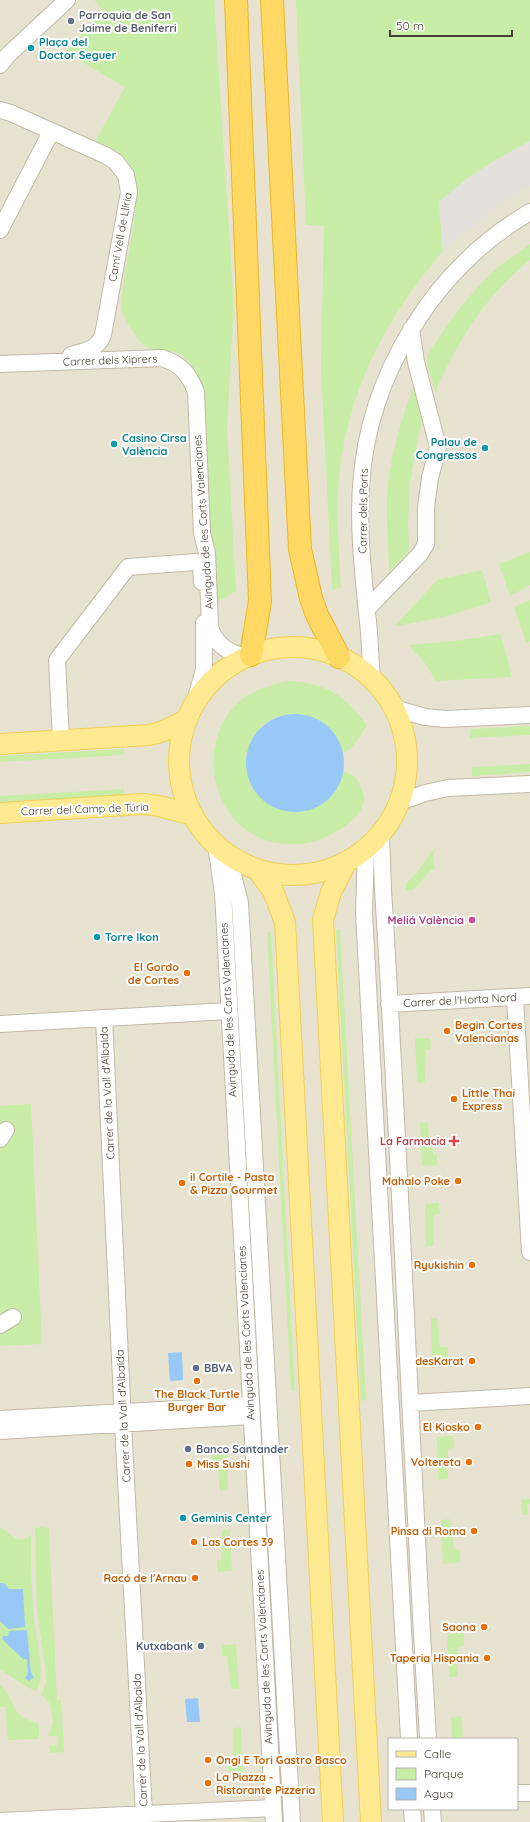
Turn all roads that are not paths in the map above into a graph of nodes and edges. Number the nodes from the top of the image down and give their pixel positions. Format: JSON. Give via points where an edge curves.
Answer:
{"nodes":[{"id":1,"x":67,"y":0,"type":"edge"},
{"id":2,"x":236,"y":0,"type":"edge"},
{"id":3,"x":272,"y":0,"type":"edge"},
{"id":4,"x":0,"y":65,"type":"edge"},
{"id":5,"x":0,"y":110,"type":"edge"},
{"id":6,"x":51,"y":132,"type":"junction"},
{"id":7,"x":530,"y":212,"type":"edge"},
{"id":8,"x":0,"y":230,"type":"edge"},
{"id":9,"x":411,"y":329,"type":"junction"},
{"id":10,"x":97,"y":345,"type":"joint"},
{"id":11,"x":36,"y":362,"type":"junction"},
{"id":12,"x":0,"y":364,"type":"edge"},
{"id":13,"x":182,"y":368,"type":"joint"},
{"id":14,"x":367,"y":610,"type":"junction"},
{"id":15,"x":250,"y":656,"type":"junction"},
{"id":16,"x":339,"y":657,"type":"junction"},
{"id":17,"x":372,"y":679,"type":"junction"},
{"id":18,"x":195,"y":702,"type":"junction"},
{"id":19,"x":394,"y":708,"type":"junction"},
{"id":20,"x":530,"y":715,"type":"edge"},
{"id":21,"x":187,"y":720,"type":"junction"},
{"id":22,"x":61,"y":741,"type":"junction"},
{"id":23,"x":0,"y":744,"type":"edge"},
{"id":24,"x":530,"y":784,"type":"edge"},
{"id":25,"x":400,"y":802,"type":"junction"},
{"id":26,"x":0,"y":812,"type":"edge"},
{"id":27,"x":193,"y":815,"type":"junction"},
{"id":28,"x":381,"y":834,"type":"junction"},
{"id":29,"x":366,"y":849,"type":"junction"},
{"id":30,"x":222,"y":850,"type":"junction"},
{"id":31,"x":346,"y":863,"type":"junction"},
{"id":32,"x":257,"y":869,"type":"junction"},
{"id":33,"x":523,"y":997,"type":"edge"},
{"id":34,"x":389,"y":1004,"type":"junction"},
{"id":35,"x":228,"y":1011,"type":"junction"},
{"id":36,"x":104,"y":1018,"type":"junction"},
{"id":37,"x":0,"y":1024,"type":"edge"},
{"id":38,"x":530,"y":1252,"type":"edge"},
{"id":39,"x":530,"y":1396,"type":"edge"},
{"id":40,"x":410,"y":1403,"type":"junction"},
{"id":41,"x":250,"y":1411,"type":"junction"},
{"id":42,"x":0,"y":1418,"type":"edge"},
{"id":43,"x":123,"y":1418,"type":"junction"},
{"id":44,"x":0,"y":1431,"type":"edge"},
{"id":45,"x":409,"y":1738,"type":"edge"},
{"id":46,"x":428,"y":1738,"type":"edge"},
{"id":47,"x":518,"y":1793,"type":"edge"},
{"id":48,"x":530,"y":1793,"type":"edge"},
{"id":49,"x":412,"y":1810,"type":"edge"},
{"id":50,"x":432,"y":1810,"type":"edge"},
{"id":51,"x":144,"y":1814,"type":"junction"},
{"id":52,"x":273,"y":1815,"type":"edge"},
{"id":53,"x":0,"y":1821,"type":"edge"},
{"id":54,"x":292,"y":1822,"type":"edge"},
{"id":55,"x":333,"y":1822,"type":"edge"},
{"id":56,"x":371,"y":1822,"type":"edge"},
{"id":57,"x":413,"y":1822,"type":"edge"},
{"id":58,"x":433,"y":1822,"type":"edge"}],
"edges":[{"from":1,"to":4,"type":"street"},
{"from":2,"to":15,"type":"highway","via":[[259,591],[259,609]]},
{"from":3,"to":16,"type":"highway","via":[[300,548],[311,598]]},
{"from":5,"to":6,"type":"street","name":"Camí Vell de Llíria"},
{"from":6,"to":8,"type":"street"},
{"from":6,"to":10,"type":"street","name":"Camí Vell de Llíria","via":[[116,162],[126,175],[128,184],[129,192],[103,335]]},
{"from":7,"to":9,"type":"street","name":"Carrer dels Ports","via":[[492,238],[449,278]]},
{"from":9,"to":14,"type":"street","name":"Carrer dels Ports","via":[[384,384],[372,420],[364,462],[361,487],[362,552]]},
{"from":9,"to":14,"type":"street","via":[[416,362],[438,447],[428,489],[426,544],[420,554]]},
{"from":10,"to":11,"type":"street","name":"Carrer dels Xiprers","via":[[89,350]]},
{"from":11,"to":12,"type":"street","name":"Carrer dels Xiprers"},
{"from":11,"to":13,"type":"street","name":"Carrer dels Xiprers","via":[[162,358]]},
{"from":13,"to":15,"type":"street","name":"Avinguda de les Corts Valencianes","via":[[196,392],[202,533],[207,553],[210,627],[214,638],[230,652]]},
{"from":14,"to":17,"type":"street","name":"Carrer dels Ports"},
{"from":15,"to":16,"type":"main road","via":[[270,650],[309,648]]},
{"from":15,"to":18,"type":"main road","via":[[214,680]]},
{"from":16,"to":17,"type":"main road"},
{"from":17,"to":19,"type":"main road"},
{"from":18,"to":21,"type":"main road"},
{"from":18,"to":22,"type":"street","via":[[204,669],[205,650],[201,566],[197,562],[128,567],[57,660]]},
{"from":19,"to":20,"type":"street","via":[[425,718]]},
{"from":19,"to":25,"type":"main road","via":[[405,736],[407,757]]},
{"from":21,"to":22,"type":"main road","via":[[149,735]]},
{"from":21,"to":27,"type":"main road","via":[[180,746],[179,767],[182,788]]},
{"from":22,"to":23,"type":"main road"},
{"from":24,"to":25,"type":"street","via":[[448,788]]},
{"from":25,"to":28,"type":"main road"},
{"from":26,"to":27,"type":"main road","name":"Carrer del Camp de Túria","via":[[143,804]]},
{"from":27,"to":30,"type":"main road","via":[[200,828]]},
{"from":28,"to":29,"type":"main road"},
{"from":28,"to":34,"type":"street"},
{"from":29,"to":31,"type":"main road"},
{"from":29,"to":45,"type":"street","via":[[364,914]]},
{"from":30,"to":32,"type":"main road"},
{"from":30,"to":35,"type":"street","name":"Avinguda de les Corts Valencianes"},
{"from":30,"to":54,"type":"street","via":[[240,903]]},
{"from":31,"to":32,"type":"main road","via":[[302,875],[284,875]]},
{"from":31,"to":56,"type":"main road","via":[[331,892],[323,920]]},
{"from":32,"to":55,"type":"main road","via":[[273,891],[285,922]]},
{"from":33,"to":34,"type":"street","name":"Carrer de l'Horta Nord"},
{"from":33,"to":38,"type":"street"},
{"from":34,"to":40,"type":"street"},
{"from":35,"to":36,"type":"street"},
{"from":35,"to":41,"type":"street","name":"Avinguda de les Corts Valencianes"},
{"from":36,"to":37,"type":"street"},
{"from":36,"to":43,"type":"street","name":"Carrer de la Vall d'Albaida"},
{"from":39,"to":40,"type":"street"},
{"from":40,"to":46,"type":"street"},
{"from":41,"to":43,"type":"street"},
{"from":41,"to":52,"type":"street","name":"Avinguda de les Corts Valencianes"},
{"from":42,"to":43,"type":"street"},
{"from":43,"to":44,"type":"street"},
{"from":43,"to":51,"type":"street","name":"Carrer de la Vall d'Albaida"},
{"from":47,"to":48,"type":"street"},
{"from":49,"to":57,"type":"street"},
{"from":50,"to":58,"type":"street"},
{"from":51,"to":52,"type":"street"},
{"from":51,"to":53,"type":"street"}]}
